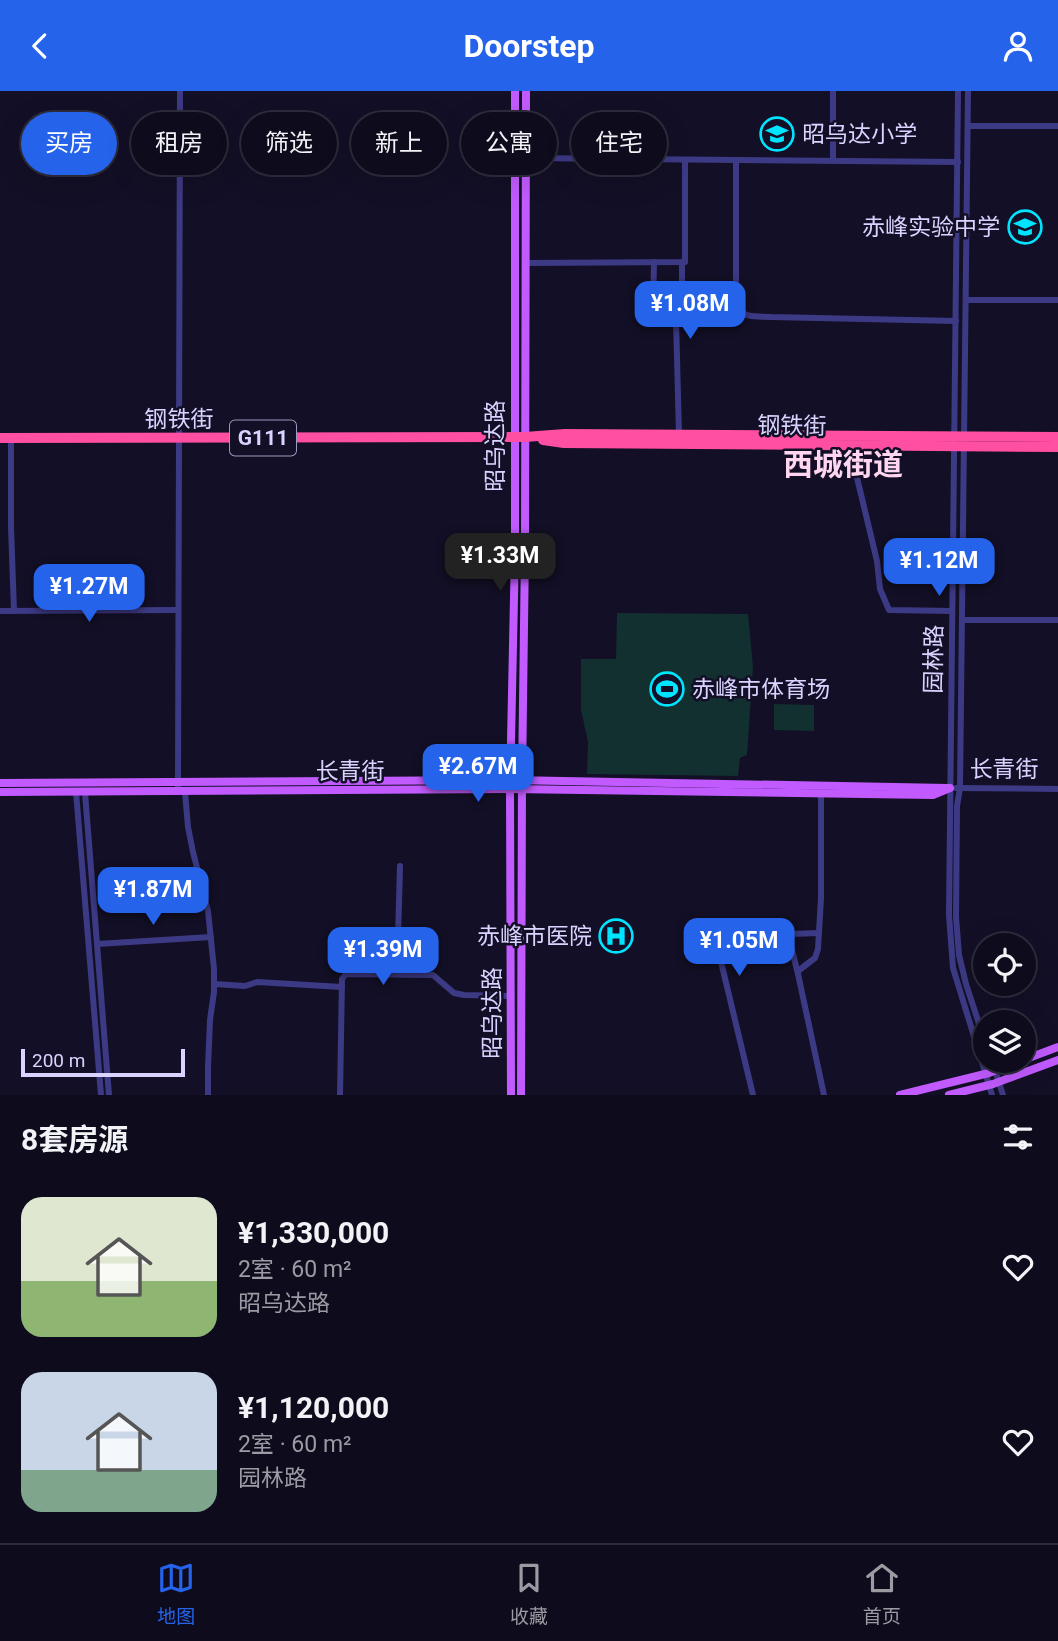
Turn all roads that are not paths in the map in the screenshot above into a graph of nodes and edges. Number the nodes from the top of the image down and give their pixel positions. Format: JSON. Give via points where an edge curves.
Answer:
{"nodes":[{"id":1,"x":180,"y":91,"type":"edge"},
{"id":2,"x":515,"y":91,"type":"edge"},
{"id":3,"x":526,"y":91,"type":"edge"},
{"id":4,"x":833,"y":91,"type":"edge"},
{"id":5,"x":958,"y":91,"type":"edge"},
{"id":6,"x":968,"y":91,"type":"edge"},
{"id":7,"x":526,"y":112,"type":"edge"},
{"id":8,"x":968,"y":126,"type":"junction"},
{"id":9,"x":1058,"y":126,"type":"edge"},
{"id":10,"x":557,"y":158,"type":"edge"},
{"id":11,"x":685,"y":160,"type":"junction"},
{"id":12,"x":736,"y":160,"type":"junction"},
{"id":13,"x":833,"y":161,"type":"junction"},
{"id":14,"x":958,"y":162,"type":"junction"},
{"id":15,"x":526,"y":175,"type":"edge"},
{"id":16,"x":654,"y":262,"type":"junction"},
{"id":17,"x":682,"y":262,"type":"junction"},
{"id":18,"x":525,"y":263,"type":"junction"},
{"id":19,"x":966,"y":300,"type":"junction"},
{"id":20,"x":1058,"y":300,"type":"edge"},
{"id":21,"x":674,"y":316,"type":"junction"},
{"id":22,"x":956,"y":321,"type":"junction"},
{"id":23,"x":679,"y":435,"type":"junction"},
{"id":24,"x":520,"y":437,"type":"junction"},
{"id":25,"x":1058,"y":437,"type":"edge"},
{"id":26,"x":0,"y":438,"type":"edge"},
{"id":27,"x":11,"y":438,"type":"junction"},
{"id":28,"x":179,"y":438,"type":"junction"},
{"id":29,"x":960,"y":441,"type":"junction"},
{"id":30,"x":851,"y":446,"type":"junction"},
{"id":31,"x":1058,"y":447,"type":"edge"},
{"id":32,"x":178,"y":610,"type":"junction"},
{"id":33,"x":0,"y":611,"type":"edge"},
{"id":34,"x":14,"y":611,"type":"junction"},
{"id":35,"x":952,"y":611,"type":"junction"},
{"id":36,"x":1058,"y":620,"type":"edge"},
{"id":37,"x":962,"y":621,"type":"junction"},
{"id":38,"x":0,"y":783,"type":"edge"},
{"id":39,"x":510,"y":785,"type":"junction"},
{"id":40,"x":522,"y":785,"type":"junction"},
{"id":41,"x":950,"y":788,"type":"junction"},
{"id":42,"x":960,"y":788,"type":"junction"},
{"id":43,"x":180,"y":789,"type":"junction"},
{"id":44,"x":1058,"y":789,"type":"edge"},
{"id":45,"x":0,"y":792,"type":"edge"},
{"id":46,"x":80,"y":792,"type":"junction"},
{"id":47,"x":821,"y":794,"type":"junction"},
{"id":48,"x":400,"y":866,"type":"dead end"},
{"id":49,"x":819,"y":933,"type":"junction"},
{"id":50,"x":789,"y":934,"type":"junction"},
{"id":51,"x":211,"y":937,"type":"junction"},
{"id":52,"x":97,"y":944,"type":"junction"},
{"id":53,"x":397,"y":974,"type":"junction"},
{"id":54,"x":798,"y":974,"type":"junction"},
{"id":55,"x":214,"y":984,"type":"junction"},
{"id":56,"x":342,"y":987,"type":"junction"},
{"id":57,"x":511,"y":996,"type":"junction"},
{"id":58,"x":975,"y":1010,"type":"edge"},
{"id":59,"x":1058,"y":1048,"type":"edge"},
{"id":60,"x":1036,"y":1056,"type":"edge"},
{"id":61,"x":1058,"y":1060,"type":"edge"},
{"id":62,"x":988,"y":1073,"type":"edge"},
{"id":63,"x":996,"y":1073,"type":"edge"},
{"id":64,"x":985,"y":1074,"type":"junction"},
{"id":65,"x":999,"y":1082,"type":"junction"},
{"id":66,"x":989,"y":1085,"type":"junction"},
{"id":67,"x":101,"y":1095,"type":"edge"},
{"id":68,"x":109,"y":1095,"type":"edge"},
{"id":69,"x":208,"y":1095,"type":"edge"},
{"id":70,"x":340,"y":1095,"type":"edge"},
{"id":71,"x":511,"y":1095,"type":"edge"},
{"id":72,"x":521,"y":1095,"type":"edge"},
{"id":73,"x":753,"y":1095,"type":"edge"},
{"id":74,"x":824,"y":1095,"type":"edge"},
{"id":75,"x":900,"y":1095,"type":"edge"},
{"id":76,"x":948,"y":1095,"type":"edge"},
{"id":77,"x":992,"y":1095,"type":"edge"},
{"id":78,"x":1003,"y":1095,"type":"edge"}],
"edges":[{"from":1,"to":28,"type":"street"},
{"from":2,"to":24,"type":"main road","name":"昭乌达路"},
{"from":3,"to":7,"type":"main road","name":"昭乌达路"},
{"from":4,"to":13,"type":"street"},
{"from":5,"to":14,"type":"street","name":"园林路"},
{"from":6,"to":8,"type":"street","name":"园林路"},
{"from":8,"to":9,"type":"street"},
{"from":8,"to":19,"type":"street","name":"园林路"},
{"from":10,"to":11,"type":"street"},
{"from":11,"to":12,"type":"street"},
{"from":11,"to":17,"type":"street"},
{"from":12,"to":13,"type":"street"},
{"from":12,"to":22,"type":"street","via":[[736,306],[740,313]]},
{"from":13,"to":14,"type":"street"},
{"from":14,"to":22,"type":"street","name":"园林路"},
{"from":15,"to":18,"type":"main road","name":"昭乌达路"},
{"from":16,"to":17,"type":"street"},
{"from":16,"to":18,"type":"street"},
{"from":16,"to":21,"type":"street","via":[[653,309],[658,316]]},
{"from":17,"to":21,"type":"street","via":[[681,306]]},
{"from":18,"to":24,"type":"main road","name":"昭乌达路"},
{"from":19,"to":20,"type":"street"},
{"from":19,"to":29,"type":"street","name":"园林路"},
{"from":21,"to":23,"type":"street"},
{"from":22,"to":29,"type":"street","name":"园林路"},
{"from":23,"to":24,"type":"highway","name":"钢铁街","number":"G111"},
{"from":23,"to":29,"type":"highway","name":"钢铁街","number":"G111"},
{"from":24,"to":28,"type":"highway","name":"钢铁街","number":"G111"},
{"from":24,"to":30,"type":"highway","name":"钢铁街","via":[[564,443]]},
{"from":24,"to":39,"type":"main road","name":"昭乌达路"},
{"from":24,"to":40,"type":"main road","name":"昭乌达路","via":[[525,549]]},
{"from":25,"to":29,"type":"highway","name":"钢铁街","number":"G111"},
{"from":26,"to":27,"type":"highway","name":"钢铁街","number":"G111"},
{"from":27,"to":28,"type":"highway","name":"钢铁街","number":"G111"},
{"from":27,"to":34,"type":"street"},
{"from":28,"to":32,"type":"street"},
{"from":29,"to":30,"type":"highway","name":"钢铁街"},
{"from":29,"to":31,"type":"highway","name":"钢铁街"},
{"from":29,"to":35,"type":"street","name":"园林路"},
{"from":29,"to":37,"type":"street","name":"园林路"},
{"from":30,"to":35,"type":"street","via":[[880,589],[889,610]]},
{"from":32,"to":34,"type":"street"},
{"from":32,"to":43,"type":"street"},
{"from":33,"to":34,"type":"street"},
{"from":35,"to":41,"type":"street","name":"园林路"},
{"from":36,"to":37,"type":"street"},
{"from":37,"to":42,"type":"street","name":"园林路"},
{"from":38,"to":43,"type":"main road","name":"长青街"},
{"from":39,"to":40,"type":"main road","name":"长青街"},
{"from":39,"to":43,"type":"main road","name":"长青街"},
{"from":39,"to":57,"type":"main road","name":"昭乌达路"},
{"from":40,"to":41,"type":"main road","name":"长青街"},
{"from":40,"to":47,"type":"main road","name":"长青街"},
{"from":40,"to":72,"type":"main road","name":"昭乌达路"},
{"from":41,"to":42,"type":"street","name":"长青街"},
{"from":41,"to":47,"type":"main road","name":"长青街","via":[[933,795]]},
{"from":41,"to":64,"type":"street","name":"园林路","via":[[951,954]]},
{"from":42,"to":44,"type":"street","name":"长青街"},
{"from":42,"to":58,"type":"street","name":"园林路","via":[[956,917],[961,967]]},
{"from":43,"to":46,"type":"main road","name":"长青街"},
{"from":43,"to":51,"type":"street"},
{"from":45,"to":46,"type":"main road","name":"长青街"},
{"from":46,"to":52,"type":"street"},
{"from":46,"to":67,"type":"street"},
{"from":47,"to":49,"type":"street"},
{"from":48,"to":53,"type":"street"},
{"from":49,"to":50,"type":"street"},
{"from":49,"to":54,"type":"street","via":[[815,958]]},
{"from":50,"to":54,"type":"street"},
{"from":50,"to":73,"type":"street","via":[[731,936],[717,945]]},
{"from":51,"to":52,"type":"street"},
{"from":51,"to":55,"type":"street"},
{"from":52,"to":68,"type":"street"},
{"from":53,"to":56,"type":"street","via":[[346,974]]},
{"from":53,"to":57,"type":"street","via":[[433,975],[454,993],[464,995]]},
{"from":54,"to":74,"type":"street"},
{"from":55,"to":56,"type":"street"},
{"from":55,"to":69,"type":"street"},
{"from":56,"to":70,"type":"street"},
{"from":57,"to":71,"type":"main road","name":"昭乌达路"},
{"from":59,"to":60,"type":"main road"},
{"from":61,"to":65,"type":"main road"},
{"from":62,"to":64,"type":"main road"},
{"from":63,"to":65,"type":"street"},
{"from":64,"to":66,"type":"street","name":"园林路"},
{"from":64,"to":75,"type":"main road"},
{"from":65,"to":66,"type":"main road"},
{"from":65,"to":78,"type":"street"},
{"from":66,"to":76,"type":"main road"},
{"from":66,"to":77,"type":"street","name":"园林路"}]}
